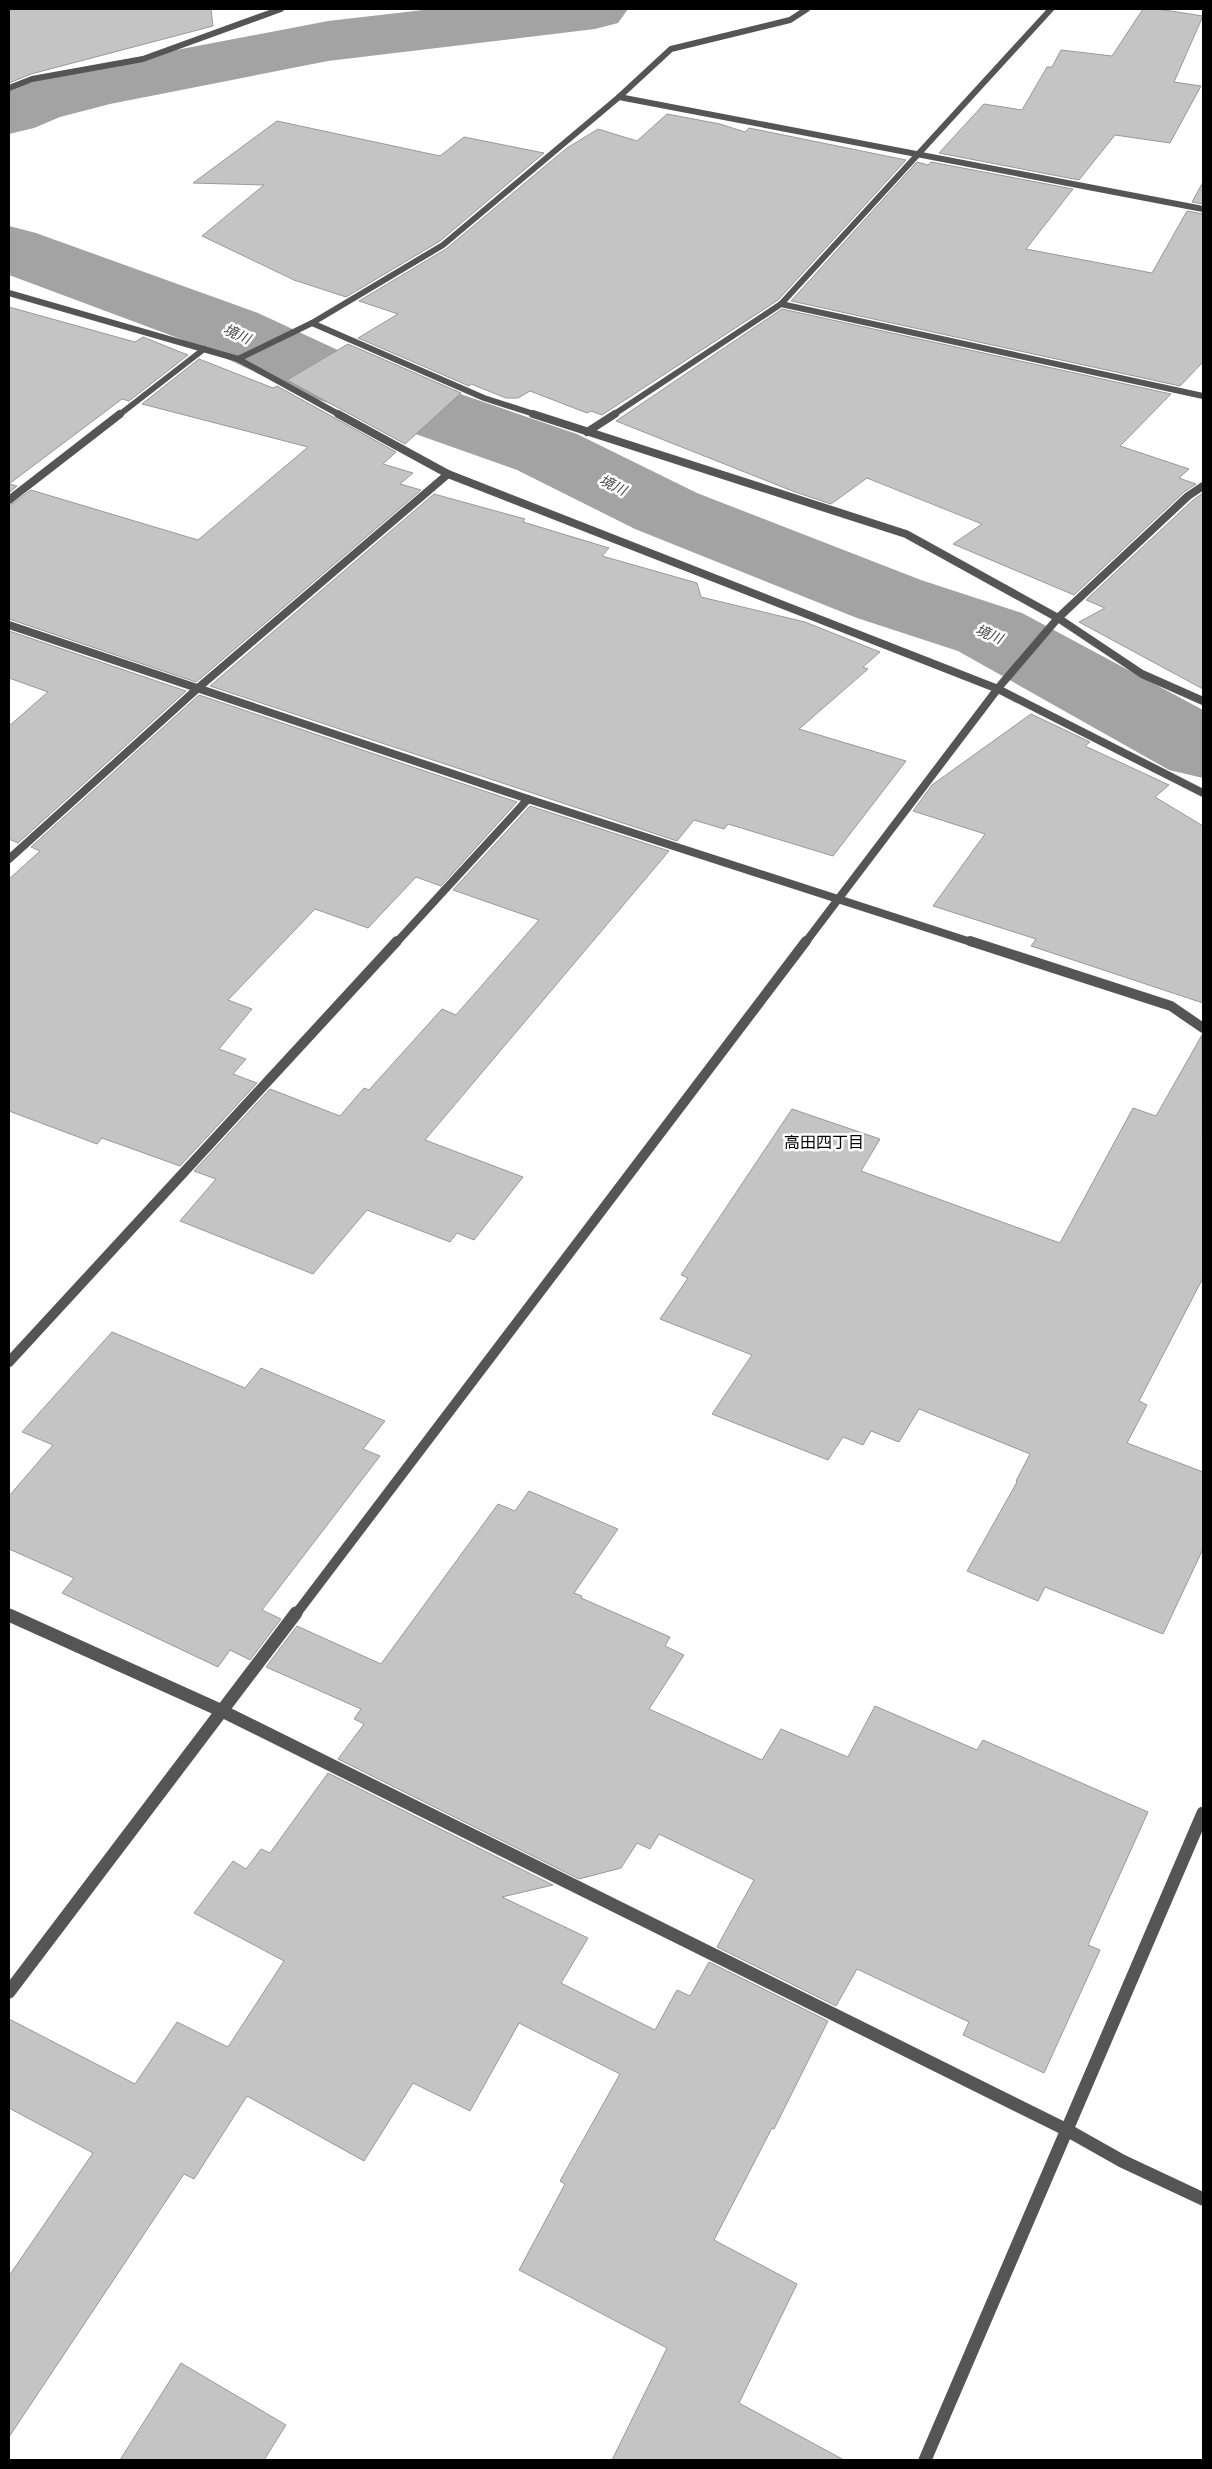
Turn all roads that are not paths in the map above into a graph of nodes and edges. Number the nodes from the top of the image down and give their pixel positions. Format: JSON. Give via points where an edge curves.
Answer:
{"nodes":[{"id":1,"x":281,"y":9,"type":"edge"},
{"id":2,"x":807,"y":9,"type":"edge"},
{"id":3,"x":1051,"y":9,"type":"edge"},
{"id":4,"x":9,"y":88,"type":"edge"},
{"id":5,"x":619,"y":97,"type":"junction"},
{"id":6,"x":918,"y":156,"type":"junction"},
{"id":7,"x":1203,"y":209,"type":"edge"},
{"id":8,"x":9,"y":293,"type":"edge"},
{"id":9,"x":781,"y":304,"type":"junction"},
{"id":10,"x":312,"y":323,"type":"junction"},
{"id":11,"x":204,"y":349,"type":"junction"},
{"id":12,"x":238,"y":359,"type":"junction"},
{"id":13,"x":1203,"y":396,"type":"edge"},
{"id":14,"x":587,"y":432,"type":"junction"},
{"id":15,"x":448,"y":474,"type":"junction"},
{"id":16,"x":1203,"y":486,"type":"edge"},
{"id":17,"x":9,"y":500,"type":"edge"},
{"id":18,"x":1058,"y":618,"type":"junction"},
{"id":19,"x":9,"y":625,"type":"edge"},
{"id":20,"x":198,"y":688,"type":"junction"},
{"id":21,"x":999,"y":688,"type":"junction"},
{"id":22,"x":1203,"y":701,"type":"edge"},
{"id":23,"x":1203,"y":793,"type":"edge"},
{"id":24,"x":528,"y":799,"type":"junction"},
{"id":25,"x":9,"y":859,"type":"edge"},
{"id":26,"x":838,"y":897,"type":"junction"},
{"id":27,"x":1203,"y":1028,"type":"edge"},
{"id":28,"x":9,"y":1362,"type":"edge"},
{"id":29,"x":9,"y":1615,"type":"edge"},
{"id":30,"x":222,"y":1711,"type":"junction"},
{"id":31,"x":1203,"y":1813,"type":"edge"},
{"id":32,"x":9,"y":1992,"type":"edge"},
{"id":33,"x":1067,"y":2130,"type":"junction"},
{"id":34,"x":1203,"y":2199,"type":"edge"},
{"id":35,"x":925,"y":2460,"type":"edge"}],
"edges":[{"from":1,"to":4,"type":"street","via":[[143,59],[32,79]]},
{"from":2,"to":5,"type":"street","via":[[790,20],[671,49]]},
{"from":3,"to":6,"type":"street"},
{"from":5,"to":6,"type":"street"},
{"from":5,"to":10,"type":"street","via":[[442,245]]},
{"from":6,"to":7,"type":"street"},
{"from":6,"to":9,"type":"street"},
{"from":8,"to":11,"type":"street"},
{"from":9,"to":13,"type":"street"},
{"from":9,"to":14,"type":"street"},
{"from":10,"to":12,"type":"street"},
{"from":10,"to":14,"type":"street","via":[[484,398]]},
{"from":11,"to":12,"type":"street"},
{"from":11,"to":17,"type":"street"},
{"from":12,"to":15,"type":"street"},
{"from":14,"to":18,"type":"street","via":[[906,534]]},
{"from":15,"to":20,"type":"street"},
{"from":15,"to":21,"type":"street"},
{"from":16,"to":18,"type":"street","via":[[1188,496]]},
{"from":18,"to":21,"type":"street"},
{"from":18,"to":22,"type":"street","via":[[1142,674]]},
{"from":19,"to":20,"type":"street"},
{"from":20,"to":24,"type":"street"},
{"from":20,"to":25,"type":"street"},
{"from":21,"to":23,"type":"street"},
{"from":21,"to":26,"type":"street"},
{"from":24,"to":26,"type":"street"},
{"from":24,"to":28,"type":"street"},
{"from":26,"to":27,"type":"street","via":[[1171,1006]]},
{"from":26,"to":30,"type":"street"},
{"from":29,"to":30,"type":"street"},
{"from":30,"to":32,"type":"street"},
{"from":30,"to":33,"type":"street"},
{"from":31,"to":33,"type":"street"},
{"from":33,"to":34,"type":"street","via":[[1122,2161]]},
{"from":33,"to":35,"type":"street"}]}
